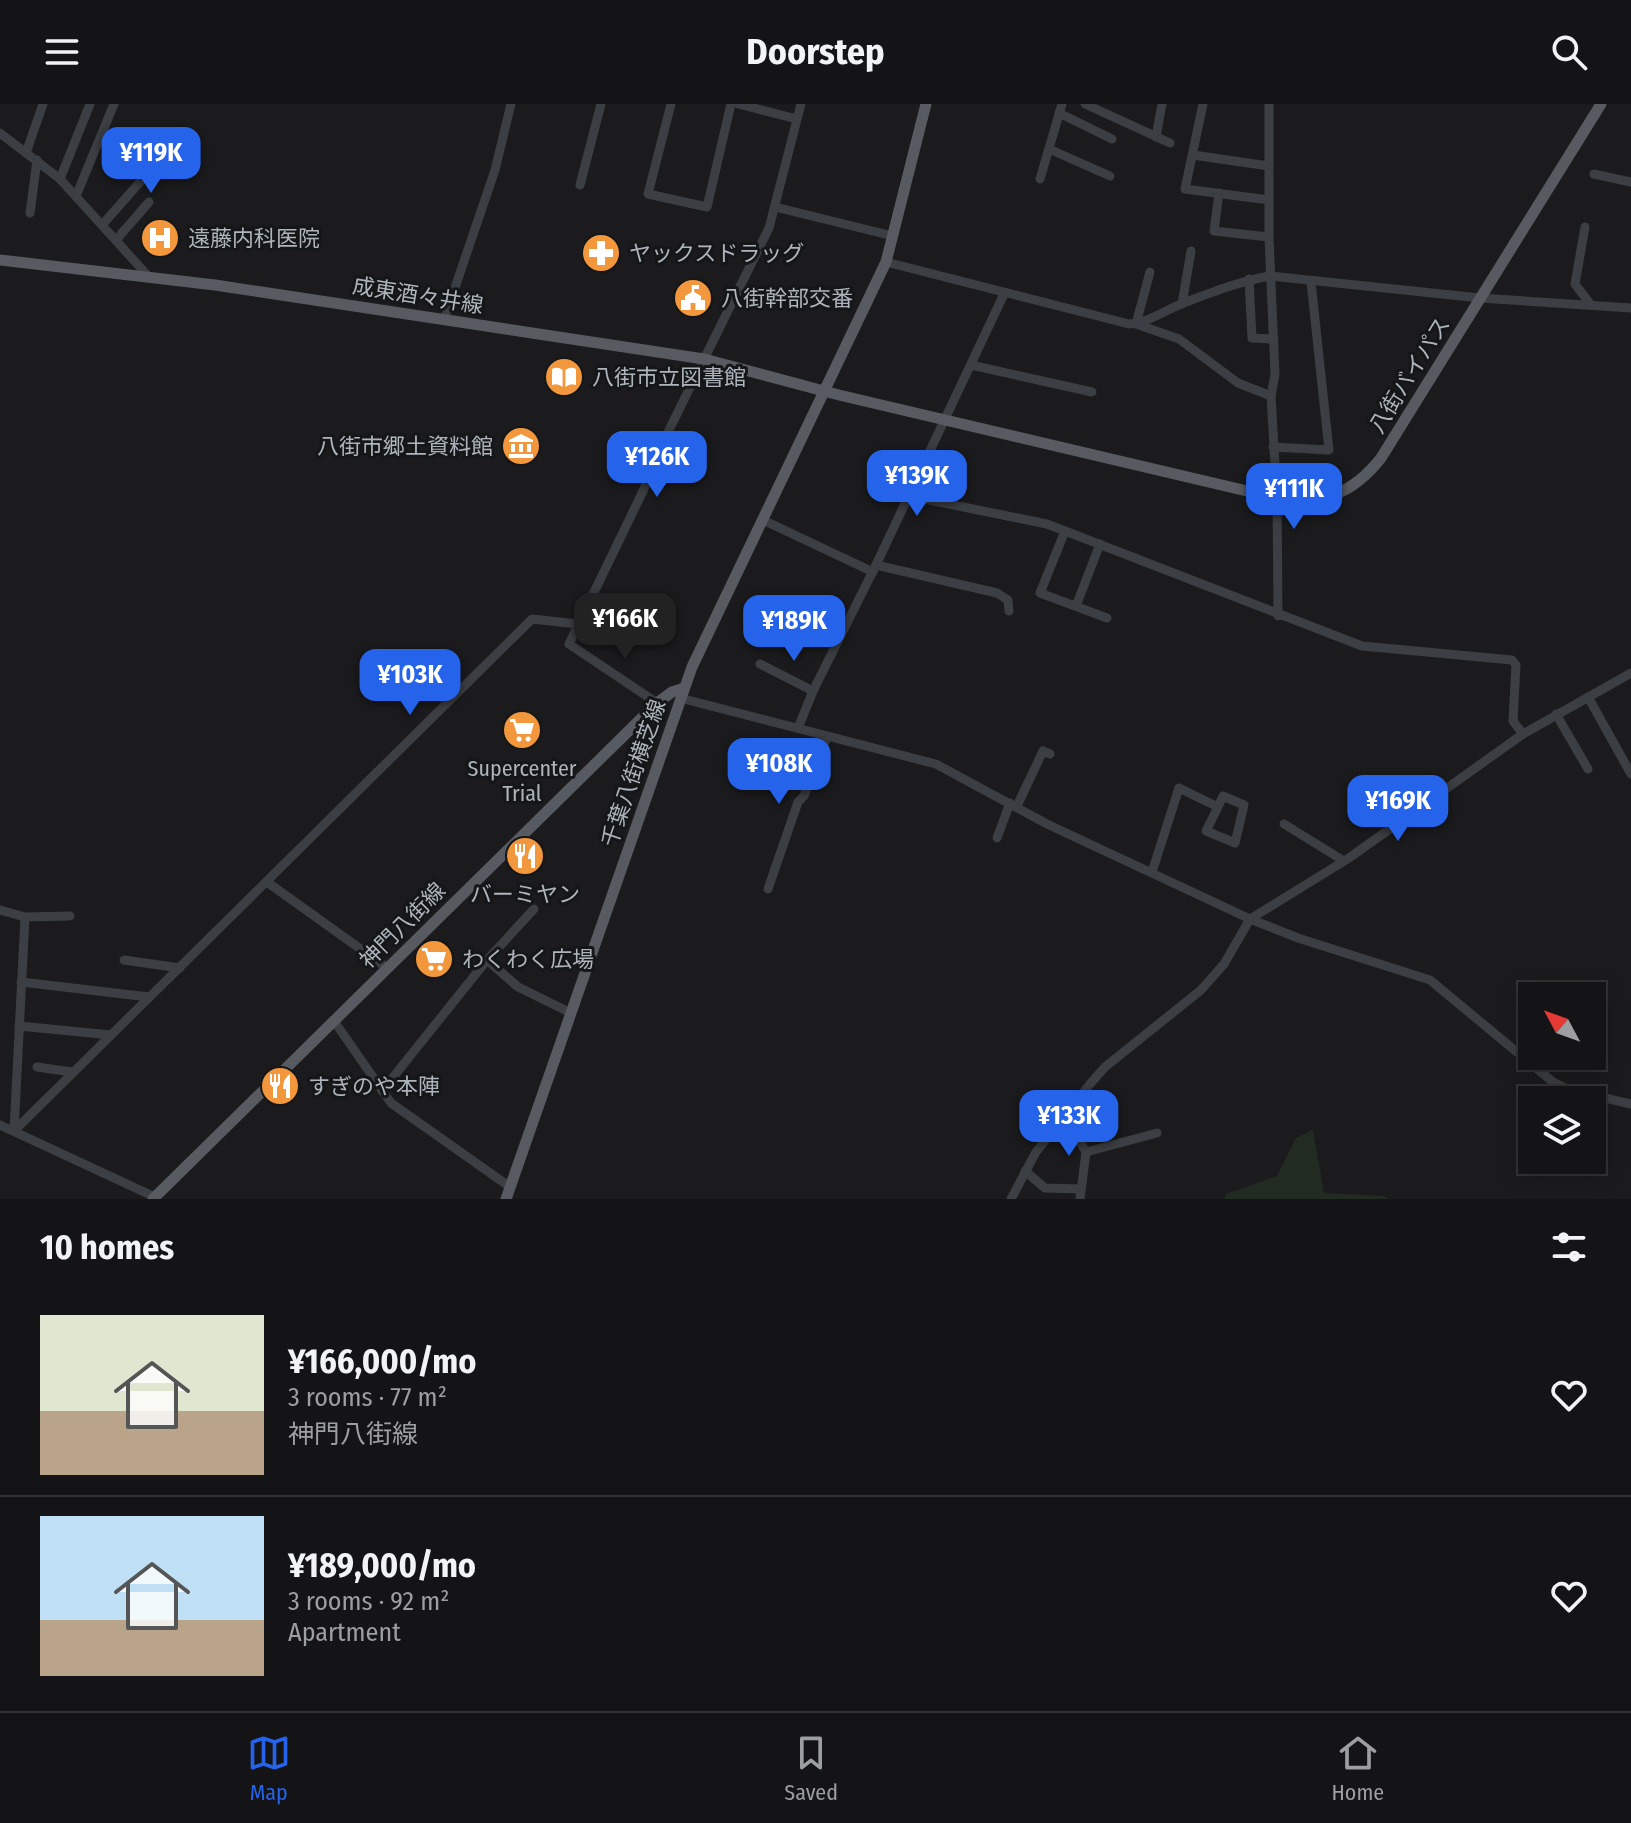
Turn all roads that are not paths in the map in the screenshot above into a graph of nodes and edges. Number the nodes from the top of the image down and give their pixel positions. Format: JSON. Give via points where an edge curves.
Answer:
{"nodes":[{"id":1,"x":43,"y":104,"type":"edge"},
{"id":2,"x":90,"y":104,"type":"edge"},
{"id":3,"x":114,"y":104,"type":"edge"},
{"id":4,"x":511,"y":104,"type":"edge"},
{"id":5,"x":601,"y":104,"type":"edge"},
{"id":6,"x":671,"y":104,"type":"edge"},
{"id":7,"x":731,"y":104,"type":"edge"},
{"id":8,"x":738,"y":104,"type":"edge"},
{"id":9,"x":801,"y":104,"type":"edge"},
{"id":10,"x":926,"y":104,"type":"edge"},
{"id":11,"x":1085,"y":104,"type":"edge"},
{"id":12,"x":1162,"y":104,"type":"edge"},
{"id":13,"x":1203,"y":104,"type":"edge"},
{"id":14,"x":1269,"y":104,"type":"edge"},
{"id":15,"x":1601,"y":104,"type":"edge"},
{"id":16,"x":1061,"y":109,"type":"edge"},
{"id":17,"x":797,"y":119,"type":"junction"},
{"id":18,"x":0,"y":133,"type":"edge"},
{"id":19,"x":1156,"y":137,"type":"junction"},
{"id":20,"x":1112,"y":139,"type":"dead end"},
{"id":21,"x":1170,"y":143,"type":"dead end"},
{"id":22,"x":155,"y":146,"type":"dead end"},
{"id":23,"x":1049,"y":149,"type":"junction"},
{"id":24,"x":26,"y":153,"type":"junction"},
{"id":25,"x":1193,"y":155,"type":"junction"},
{"id":26,"x":37,"y":160,"type":"junction"},
{"id":27,"x":1269,"y":166,"type":"junction"},
{"id":28,"x":1594,"y":174,"type":"dead end"},
{"id":29,"x":1110,"y":176,"type":"dead end"},
{"id":30,"x":60,"y":179,"type":"junction"},
{"id":31,"x":1040,"y":179,"type":"dead end"},
{"id":32,"x":1631,"y":182,"type":"edge"},
{"id":33,"x":580,"y":185,"type":"dead end"},
{"id":34,"x":1219,"y":193,"type":"junction"},
{"id":35,"x":76,"y":196,"type":"junction"},
{"id":36,"x":1269,"y":200,"type":"junction"},
{"id":37,"x":149,"y":202,"type":"dead end"},
{"id":38,"x":775,"y":207,"type":"junction"},
{"id":39,"x":30,"y":213,"type":"dead end"},
{"id":40,"x":102,"y":225,"type":"junction"},
{"id":41,"x":1585,"y":227,"type":"dead end"},
{"id":42,"x":893,"y":236,"type":"junction"},
{"id":43,"x":1269,"y":237,"type":"junction"},
{"id":44,"x":116,"y":240,"type":"junction"},
{"id":45,"x":1191,"y":251,"type":"dead end"},
{"id":46,"x":0,"y":260,"type":"edge"},
{"id":47,"x":886,"y":262,"type":"junction"},
{"id":48,"x":1150,"y":272,"type":"dead end"},
{"id":49,"x":1270,"y":276,"type":"junction"},
{"id":50,"x":149,"y":277,"type":"junction"},
{"id":51,"x":1249,"y":279,"type":"junction"},
{"id":52,"x":1311,"y":282,"type":"junction"},
{"id":53,"x":1004,"y":294,"type":"junction"},
{"id":54,"x":1480,"y":298,"type":"junction"},
{"id":55,"x":1182,"y":304,"type":"junction"},
{"id":56,"x":1591,"y":305,"type":"junction"},
{"id":57,"x":1631,"y":308,"type":"edge"},
{"id":58,"x":444,"y":320,"type":"junction"},
{"id":59,"x":1136,"y":324,"type":"junction"},
{"id":60,"x":1274,"y":339,"type":"junction"},
{"id":61,"x":704,"y":359,"type":"junction"},
{"id":62,"x":971,"y":365,"type":"junction"},
{"id":63,"x":826,"y":392,"type":"junction"},
{"id":64,"x":1092,"y":392,"type":"dead end"},
{"id":65,"x":1271,"y":396,"type":"junction"},
{"id":66,"x":944,"y":420,"type":"junction"},
{"id":67,"x":1273,"y":447,"type":"junction"},
{"id":68,"x":909,"y":496,"type":"junction"},
{"id":69,"x":1277,"y":498,"type":"junction"},
{"id":70,"x":763,"y":520,"type":"junction"},
{"id":71,"x":1065,"y":531,"type":"junction"},
{"id":72,"x":1100,"y":544,"type":"junction"},
{"id":73,"x":875,"y":569,"type":"junction"},
{"id":74,"x":1076,"y":606,"type":"junction"},
{"id":75,"x":1009,"y":611,"type":"dead end"},
{"id":76,"x":1278,"y":616,"type":"junction"},
{"id":77,"x":1107,"y":618,"type":"dead end"},
{"id":78,"x":578,"y":624,"type":"junction"},
{"id":79,"x":760,"y":664,"type":"dead end"},
{"id":80,"x":1631,"y":673,"type":"edge"},
{"id":81,"x":813,"y":691,"type":"junction"},
{"id":82,"x":682,"y":693,"type":"junction"},
{"id":83,"x":1588,"y":697,"type":"junction"},
{"id":84,"x":657,"y":703,"type":"junction"},
{"id":85,"x":1556,"y":714,"type":"junction"},
{"id":86,"x":798,"y":728,"type":"junction"},
{"id":87,"x":1523,"y":734,"type":"junction"},
{"id":88,"x":827,"y":737,"type":"junction"},
{"id":89,"x":1050,"y":754,"type":"dead end"},
{"id":90,"x":1588,"y":769,"type":"dead end"},
{"id":91,"x":1631,"y":774,"type":"edge"},
{"id":92,"x":1014,"y":804,"type":"junction"},
{"id":93,"x":1218,"y":807,"type":"junction"},
{"id":94,"x":1284,"y":824,"type":"dead end"},
{"id":95,"x":997,"y":838,"type":"dead end"},
{"id":96,"x":1344,"y":861,"type":"junction"},
{"id":97,"x":1152,"y":872,"type":"junction"},
{"id":98,"x":267,"y":882,"type":"junction"},
{"id":99,"x":768,"y":889,"type":"dead end"},
{"id":100,"x":534,"y":909,"type":"dead end"},
{"id":101,"x":0,"y":910,"type":"edge"},
{"id":102,"x":70,"y":916,"type":"dead end"},
{"id":103,"x":25,"y":917,"type":"junction"},
{"id":104,"x":1250,"y":919,"type":"junction"},
{"id":105,"x":124,"y":960,"type":"dead end"},
{"id":106,"x":487,"y":960,"type":"junction"},
{"id":107,"x":180,"y":968,"type":"junction"},
{"id":108,"x":387,"y":968,"type":"junction"},
{"id":109,"x":21,"y":982,"type":"junction"},
{"id":110,"x":149,"y":997,"type":"junction"},
{"id":111,"x":571,"y":1013,"type":"junction"},
{"id":112,"x":334,"y":1021,"type":"junction"},
{"id":113,"x":19,"y":1026,"type":"junction"},
{"id":114,"x":111,"y":1035,"type":"junction"},
{"id":115,"x":37,"y":1067,"type":"dead end"},
{"id":116,"x":72,"y":1072,"type":"junction"},
{"id":117,"x":382,"y":1091,"type":"junction"},
{"id":118,"x":1631,"y":1104,"type":"edge"},
{"id":119,"x":1065,"y":1116,"type":"junction"},
{"id":120,"x":0,"y":1125,"type":"edge"},
{"id":121,"x":14,"y":1131,"type":"junction"},
{"id":122,"x":1157,"y":1133,"type":"dead end"},
{"id":123,"x":1086,"y":1152,"type":"junction"},
{"id":124,"x":1025,"y":1171,"type":"junction"},
{"id":125,"x":508,"y":1193,"type":"edge"},
{"id":126,"x":1080,"y":1194,"type":"edge"},
{"id":127,"x":154,"y":1198,"type":"edge"},
{"id":128,"x":1011,"y":1199,"type":"edge"}],
"edges":[{"from":1,"to":24,"type":"street"},
{"from":2,"to":30,"type":"street"},
{"from":3,"to":35,"type":"street"},
{"from":4,"to":58,"type":"street","via":[[495,170]]},
{"from":5,"to":33,"type":"street"},
{"from":6,"to":7,"type":"street","via":[[648,194],[707,207]]},
{"from":8,"to":17,"type":"street"},
{"from":9,"to":17,"type":"street"},
{"from":10,"to":42,"type":"main road","name":"千葉八街横芝線"},
{"from":11,"to":19,"type":"street"},
{"from":12,"to":19,"type":"street"},
{"from":13,"to":25,"type":"street"},
{"from":14,"to":27,"type":"street"},
{"from":15,"to":54,"type":"main road","name":"八街バイパス"},
{"from":16,"to":20,"type":"street"},
{"from":16,"to":23,"type":"street"},
{"from":17,"to":38,"type":"street"},
{"from":18,"to":24,"type":"street"},
{"from":19,"to":21,"type":"street"},
{"from":22,"to":40,"type":"street","via":[[155,165]]},
{"from":23,"to":29,"type":"street"},
{"from":23,"to":31,"type":"street"},
{"from":24,"to":26,"type":"street"},
{"from":25,"to":27,"type":"street"},
{"from":25,"to":34,"type":"street","via":[[1185,189]]},
{"from":26,"to":30,"type":"street"},
{"from":26,"to":39,"type":"street"},
{"from":27,"to":36,"type":"street"},
{"from":28,"to":32,"type":"street"},
{"from":30,"to":35,"type":"street"},
{"from":34,"to":36,"type":"street"},
{"from":34,"to":43,"type":"street","via":[[1214,231]]},
{"from":35,"to":40,"type":"street"},
{"from":36,"to":43,"type":"street"},
{"from":37,"to":44,"type":"street"},
{"from":38,"to":42,"type":"street"},
{"from":38,"to":61,"type":"street","via":[[758,253]]},
{"from":40,"to":44,"type":"street"},
{"from":41,"to":56,"type":"street","via":[[1575,284]]},
{"from":42,"to":47,"type":"main road","name":"千葉八街横芝線"},
{"from":43,"to":49,"type":"street"},
{"from":44,"to":50,"type":"street"},
{"from":45,"to":55,"type":"street"},
{"from":46,"to":50,"type":"main road","name":"成東酒々井線"},
{"from":47,"to":53,"type":"street"},
{"from":47,"to":63,"type":"main road","name":"千葉八街横芝線"},
{"from":48,"to":59,"type":"street"},
{"from":49,"to":51,"type":"street"},
{"from":49,"to":52,"type":"street"},
{"from":49,"to":60,"type":"street"},
{"from":50,"to":58,"type":"main road","name":"成東酒々井線"},
{"from":51,"to":55,"type":"street"},
{"from":51,"to":60,"type":"street","via":[[1252,338]]},
{"from":52,"to":54,"type":"street"},
{"from":52,"to":67,"type":"street","via":[[1329,450]]},
{"from":53,"to":59,"type":"street"},
{"from":53,"to":62,"type":"street"},
{"from":54,"to":56,"type":"street"},
{"from":54,"to":69,"type":"main road","name":"八街バイパス","via":[[1368,474],[1324,499]]},
{"from":55,"to":59,"type":"street"},
{"from":56,"to":57,"type":"street"},
{"from":58,"to":61,"type":"main road","name":"成東酒々井線"},
{"from":59,"to":65,"type":"street","via":[[1179,339],[1238,383]]},
{"from":60,"to":65,"type":"street"},
{"from":61,"to":63,"type":"main road","name":"成東酒々井線"},
{"from":61,"to":78,"type":"street"},
{"from":62,"to":64,"type":"street"},
{"from":62,"to":66,"type":"street"},
{"from":63,"to":66,"type":"main road","name":"八街バイパス"},
{"from":63,"to":70,"type":"main road","name":"千葉八街横芝線"},
{"from":65,"to":67,"type":"street"},
{"from":66,"to":68,"type":"street"},
{"from":66,"to":69,"type":"main road","name":"八街バイパス"},
{"from":67,"to":69,"type":"street"},
{"from":68,"to":71,"type":"street"},
{"from":68,"to":73,"type":"street"},
{"from":69,"to":76,"type":"street"},
{"from":70,"to":73,"type":"street"},
{"from":70,"to":82,"type":"main road","name":"千葉八街横芝線"},
{"from":71,"to":72,"type":"street"},
{"from":71,"to":74,"type":"street","via":[[1040,593]]},
{"from":72,"to":74,"type":"street"},
{"from":72,"to":76,"type":"street"},
{"from":73,"to":75,"type":"street","via":[[997,593],[1008,600]]},
{"from":73,"to":81,"type":"street"},
{"from":74,"to":77,"type":"street"},
{"from":76,"to":87,"type":"street","via":[[1362,646],[1512,660],[1513,721]]},
{"from":78,"to":84,"type":"street","via":[[569,644]]},
{"from":78,"to":98,"type":"street","via":[[532,619]]},
{"from":79,"to":81,"type":"street"},
{"from":80,"to":83,"type":"street"},
{"from":81,"to":86,"type":"street"},
{"from":82,"to":84,"type":"main road","name":"神門八街線","via":[[672,692]]},
{"from":82,"to":86,"type":"street"},
{"from":82,"to":111,"type":"main road","name":"千葉八街横芝線"},
{"from":83,"to":85,"type":"street"},
{"from":83,"to":91,"type":"street"},
{"from":84,"to":108,"type":"main road","name":"神門八街線"},
{"from":85,"to":87,"type":"street"},
{"from":85,"to":90,"type":"street"},
{"from":86,"to":88,"type":"street"},
{"from":87,"to":96,"type":"street"},
{"from":88,"to":92,"type":"street","via":[[936,764]]},
{"from":88,"to":99,"type":"street"},
{"from":89,"to":92,"type":"street","via":[[1043,751]]},
{"from":92,"to":95,"type":"street"},
{"from":92,"to":97,"type":"street"},
{"from":93,"to":93,"type":"street","via":[[1206,831],[1235,843],[1244,805],[1223,796]]},
{"from":93,"to":97,"type":"street","via":[[1179,788]]},
{"from":94,"to":96,"type":"street"},
{"from":96,"to":104,"type":"street"},
{"from":97,"to":104,"type":"street"},
{"from":98,"to":107,"type":"street"},
{"from":98,"to":108,"type":"street"},
{"from":100,"to":106,"type":"street"},
{"from":101,"to":103,"type":"street"},
{"from":102,"to":103,"type":"street"},
{"from":103,"to":109,"type":"street"},
{"from":104,"to":118,"type":"street","via":[[1430,980],[1553,1082]]},
{"from":104,"to":119,"type":"street","via":[[1224,964],[1201,990],[1105,1067]]},
{"from":105,"to":107,"type":"street"},
{"from":106,"to":111,"type":"street","via":[[518,987]]},
{"from":106,"to":117,"type":"street"},
{"from":107,"to":110,"type":"street"},
{"from":108,"to":112,"type":"main road","name":"神門八街線"},
{"from":109,"to":110,"type":"street"},
{"from":109,"to":113,"type":"street"},
{"from":110,"to":114,"type":"street"},
{"from":111,"to":125,"type":"main road","name":"千葉八街横芝線"},
{"from":112,"to":117,"type":"street"},
{"from":112,"to":127,"type":"main road","name":"神門八街線"},
{"from":113,"to":114,"type":"street"},
{"from":113,"to":121,"type":"street"},
{"from":114,"to":116,"type":"street"},
{"from":115,"to":116,"type":"street"},
{"from":116,"to":121,"type":"street"},
{"from":117,"to":125,"type":"street"},
{"from":119,"to":123,"type":"street"},
{"from":119,"to":124,"type":"street"},
{"from":120,"to":121,"type":"street"},
{"from":121,"to":127,"type":"street"},
{"from":122,"to":123,"type":"street"},
{"from":123,"to":126,"type":"street"},
{"from":124,"to":126,"type":"street","via":[[1045,1188]]},
{"from":124,"to":128,"type":"street"}]}
